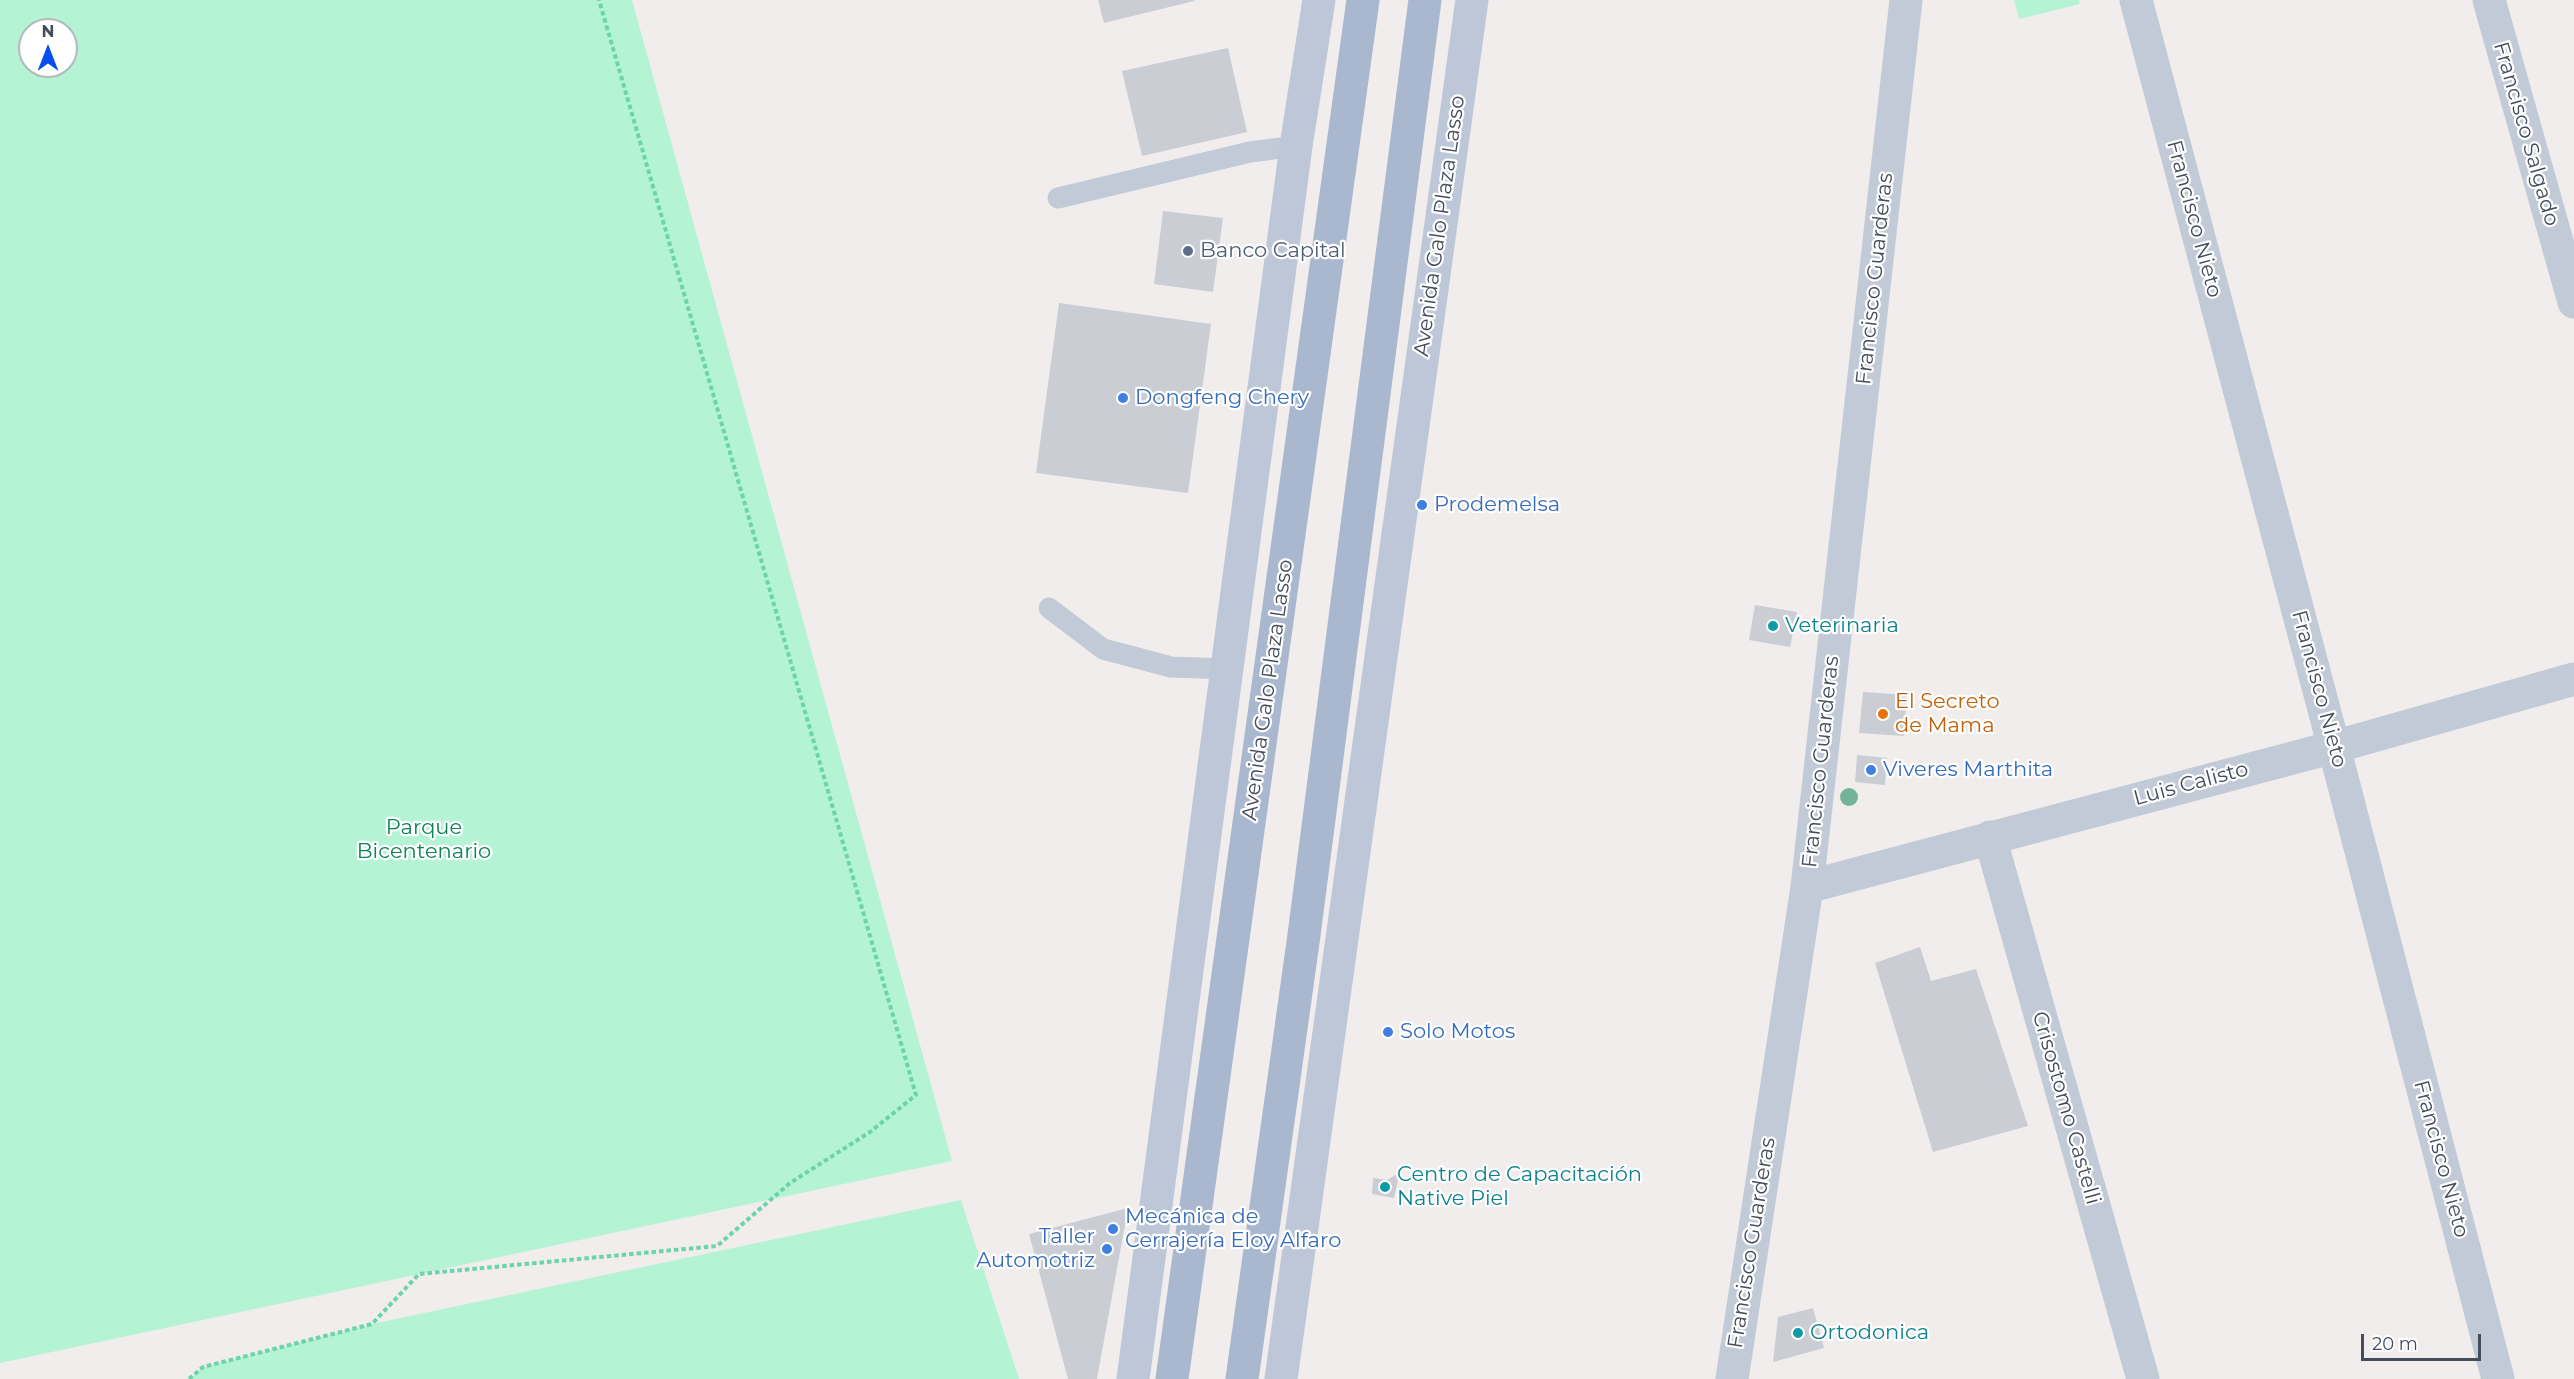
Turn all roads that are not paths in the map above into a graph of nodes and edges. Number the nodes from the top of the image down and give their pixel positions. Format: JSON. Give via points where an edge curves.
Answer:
{"nodes":[{"id":1,"x":1319,"y":0,"type":"edge"},
{"id":2,"x":1363,"y":0,"type":"edge"},
{"id":3,"x":1425,"y":0,"type":"edge"},
{"id":4,"x":1472,"y":0,"type":"edge"},
{"id":5,"x":1906,"y":0,"type":"edge"},
{"id":6,"x":2136,"y":0,"type":"edge"},
{"id":7,"x":2488,"y":0,"type":"edge"},
{"id":8,"x":1296,"y":146,"type":"junction"},
{"id":9,"x":1058,"y":198,"type":"dead end"},
{"id":10,"x":2574,"y":302,"type":"edge"},
{"id":11,"x":1049,"y":608,"type":"dead end"},
{"id":12,"x":1227,"y":669,"type":"junction"},
{"id":13,"x":2574,"y":679,"type":"edge"},
{"id":14,"x":2334,"y":747,"type":"junction"},
{"id":15,"x":1990,"y":837,"type":"junction"},
{"id":16,"x":1807,"y":887,"type":"junction"},
{"id":17,"x":1133,"y":1379,"type":"edge"},
{"id":18,"x":1172,"y":1379,"type":"edge"},
{"id":19,"x":1242,"y":1379,"type":"edge"},
{"id":20,"x":1281,"y":1379,"type":"edge"},
{"id":21,"x":1732,"y":1379,"type":"edge"},
{"id":22,"x":2143,"y":1379,"type":"edge"},
{"id":23,"x":2498,"y":1379,"type":"edge"}],
"edges":[{"from":1,"to":8,"type":"main road","name":"Avenida Galo Plaza Lasso"},
{"from":2,"to":18,"type":"main road","name":"Avenida Galo Plaza Lasso"},
{"from":3,"to":19,"type":"main road","name":"Avenida Galo Plaza Lasso","via":[[1304,935]]},
{"from":4,"to":20,"type":"main road","name":"Avenida Galo Plaza Lasso"},
{"from":5,"to":16,"type":"street","name":"Francisco Guarderas"},
{"from":6,"to":14,"type":"street","name":"Francisco Nieto"},
{"from":7,"to":10,"type":"street","name":"Francisco Salgado"},
{"from":8,"to":9,"type":"lane","via":[[1250,152]]},
{"from":8,"to":12,"type":"main road","name":"Avenida Galo Plaza Lasso"},
{"from":11,"to":12,"type":"lane","via":[[1103,649],[1171,667]]},
{"from":12,"to":17,"type":"main road","name":"Avenida Galo Plaza Lasso"},
{"from":13,"to":14,"type":"street","name":"Luis Calisto"},
{"from":14,"to":15,"type":"street","name":"Luis Calisto"},
{"from":14,"to":23,"type":"street","name":"Francisco Nieto"},
{"from":15,"to":16,"type":"street","name":"Luis Calisto"},
{"from":15,"to":22,"type":"street","name":"Crisostomo Castelli"},
{"from":16,"to":21,"type":"street","name":"Francisco Guarderas"}]}
